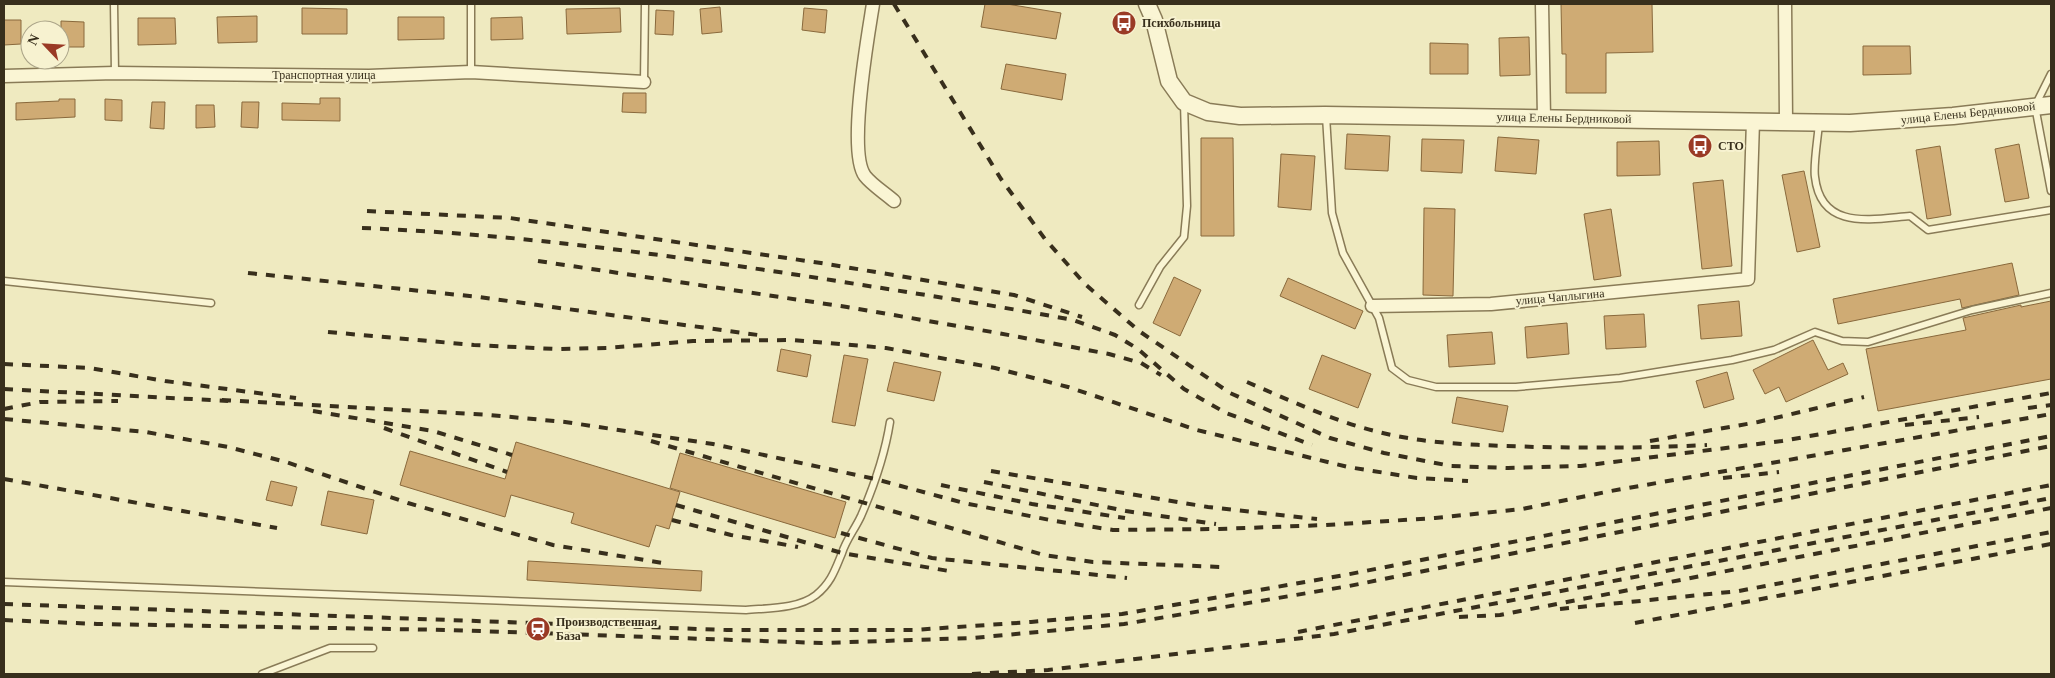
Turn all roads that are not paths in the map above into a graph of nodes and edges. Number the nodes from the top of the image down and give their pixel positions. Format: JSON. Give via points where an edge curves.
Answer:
{"nodes":[{"id":1,"x":114,"y":4,"type":"edge"},
{"id":2,"x":471,"y":4,"type":"edge"},
{"id":3,"x":645,"y":4,"type":"edge"},
{"id":4,"x":873,"y":4,"type":"edge"},
{"id":5,"x":1147,"y":4,"type":"edge"},
{"id":6,"x":1542,"y":4,"type":"edge"},
{"id":7,"x":1785,"y":4,"type":"edge"},
{"id":8,"x":472,"y":72,"type":"junction"},
{"id":9,"x":115,"y":73,"type":"junction"},
{"id":10,"x":2051,"y":74,"type":"edge"},
{"id":11,"x":4,"y":76,"type":"edge"},
{"id":12,"x":644,"y":82,"type":"joint"},
{"id":13,"x":1184,"y":102,"type":"junction"},
{"id":14,"x":2043,"y":106,"type":"edge"},
{"id":15,"x":1326,"y":114,"type":"junction"},
{"id":16,"x":1544,"y":118,"type":"junction"},
{"id":17,"x":1753,"y":121,"type":"junction"},
{"id":18,"x":1786,"y":121,"type":"junction"},
{"id":19,"x":1820,"y":122,"type":"junction"},
{"id":20,"x":2051,"y":190,"type":"edge"},
{"id":21,"x":894,"y":201,"type":"dead end"},
{"id":22,"x":2051,"y":210,"type":"edge"},
{"id":23,"x":4,"y":281,"type":"edge"},
{"id":24,"x":2051,"y":293,"type":"edge"},
{"id":25,"x":211,"y":303,"type":"dead end"},
{"id":26,"x":1139,"y":305,"type":"dead end"},
{"id":27,"x":1372,"y":306,"type":"junction"},
{"id":28,"x":890,"y":422,"type":"dead end"},
{"id":29,"x":4,"y":582,"type":"edge"},
{"id":30,"x":373,"y":648,"type":"dead end"},
{"id":31,"x":262,"y":674,"type":"edge"}],
"edges":[{"from":1,"to":9,"type":"lane"},
{"from":2,"to":8,"type":"lane"},
{"from":3,"to":12,"type":"lane"},
{"from":4,"to":21,"type":"street","via":[[861,84],[858,148],[864,175]]},
{"from":5,"to":13,"type":"street","via":[[1169,81]]},
{"from":6,"to":16,"type":"street"},
{"from":7,"to":18,"type":"street"},
{"from":8,"to":9,"type":"street","name":"Транспортная улица","via":[[369,76]]},
{"from":8,"to":12,"type":"street","name":"Транспортная улица"},
{"from":9,"to":11,"type":"street","name":"Транспортная улица"},
{"from":10,"to":14,"type":"lane"},
{"from":13,"to":15,"type":"street","name":"улица Елены Бердниковой","via":[[1208,112],[1240,116]]},
{"from":13,"to":26,"type":"lane","via":[[1187,206],[1184,237],[1160,267]]},
{"from":14,"to":19,"type":"street","name":"улица Елены Бердниковой","via":[[1953,116]]},
{"from":14,"to":20,"type":"lane","via":[[2046,174]]},
{"from":15,"to":16,"type":"street","name":"улица Елены Бердниковой"},
{"from":15,"to":27,"type":"lane","via":[[1332,213],[1343,253]]},
{"from":16,"to":17,"type":"street","name":"улица Елены Бердниковой"},
{"from":17,"to":18,"type":"street","name":"улица Елены Бердниковой"},
{"from":17,"to":27,"type":"street","name":"улица Чаплыгина","via":[[1748,279],[1491,304]]},
{"from":18,"to":19,"type":"street","name":"улица Елены Бердниковой"},
{"from":19,"to":22,"type":"lane","via":[[1814,175],[1817,189],[1834,214],[1867,220],[1910,216],[1928,230]]},
{"from":23,"to":25,"type":"lane"},
{"from":24,"to":27,"type":"lane","via":[[1972,310],[1868,342],[1842,342],[1815,332],[1774,350],[1732,360],[1620,378],[1516,387],[1436,387],[1408,380],[1392,368],[1380,318]]},
{"from":28,"to":29,"type":"lane","via":[[886,448],[872,487],[834,576],[815,595],[790,606],[746,610]]},
{"from":30,"to":31,"type":"lane","via":[[330,648]]}]}
